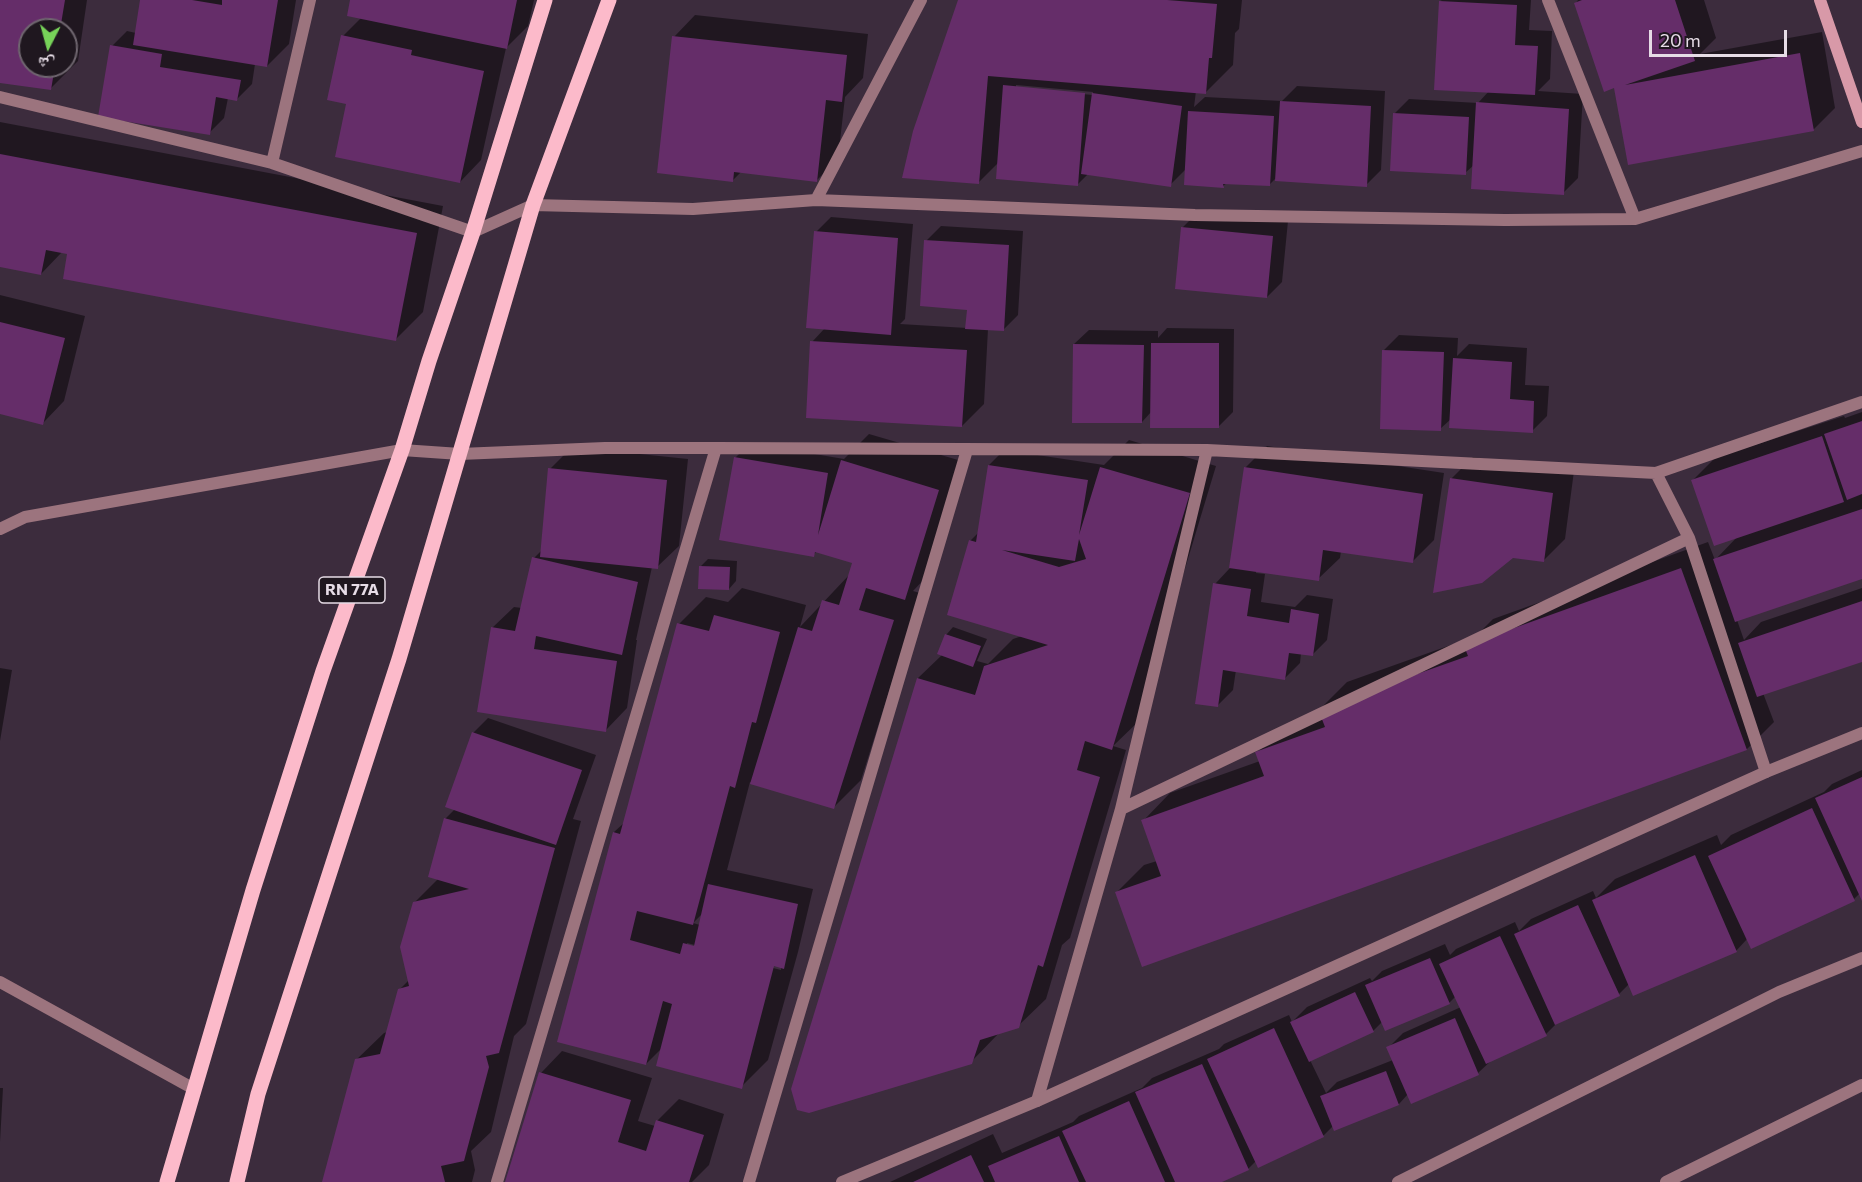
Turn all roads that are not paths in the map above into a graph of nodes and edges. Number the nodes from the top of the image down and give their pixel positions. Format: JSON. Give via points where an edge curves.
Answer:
{"nodes":[{"id":1,"x":310,"y":0,"type":"edge"},
{"id":2,"x":545,"y":0,"type":"edge"},
{"id":3,"x":609,"y":0,"type":"edge"},
{"id":4,"x":921,"y":0,"type":"edge"},
{"id":5,"x":1548,"y":0,"type":"edge"},
{"id":6,"x":1820,"y":0,"type":"edge"},
{"id":7,"x":0,"y":98,"type":"edge"},
{"id":8,"x":1862,"y":122,"type":"edge"},
{"id":9,"x":1862,"y":151,"type":"edge"},
{"id":10,"x":272,"y":163,"type":"junction"},
{"id":11,"x":816,"y":200,"type":"junction"},
{"id":12,"x":532,"y":205,"type":"junction"},
{"id":13,"x":1635,"y":219,"type":"junction"},
{"id":14,"x":473,"y":232,"type":"junction"},
{"id":15,"x":1862,"y":402,"type":"edge"},
{"id":16,"x":716,"y":448,"type":"junction"},
{"id":17,"x":402,"y":450,"type":"junction"},
{"id":18,"x":967,"y":450,"type":"junction"},
{"id":19,"x":1207,"y":450,"type":"junction"},
{"id":20,"x":460,"y":454,"type":"junction"},
{"id":21,"x":1656,"y":473,"type":"junction"},
{"id":22,"x":0,"y":517,"type":"edge"},
{"id":23,"x":25,"y":517,"type":"junction"},
{"id":24,"x":0,"y":529,"type":"edge"},
{"id":25,"x":1689,"y":538,"type":"junction"},
{"id":26,"x":1862,"y":733,"type":"edge"},
{"id":27,"x":1766,"y":772,"type":"junction"},
{"id":28,"x":1121,"y":809,"type":"junction"},
{"id":29,"x":1862,"y":958,"type":"edge"},
{"id":30,"x":0,"y":982,"type":"edge"},
{"id":31,"x":1862,"y":1085,"type":"edge"},
{"id":32,"x":194,"y":1089,"type":"junction"},
{"id":33,"x":1037,"y":1101,"type":"junction"},
{"id":34,"x":167,"y":1182,"type":"edge"},
{"id":35,"x":237,"y":1182,"type":"edge"},
{"id":36,"x":497,"y":1182,"type":"edge"},
{"id":37,"x":749,"y":1182,"type":"edge"},
{"id":38,"x":842,"y":1182,"type":"edge"},
{"id":39,"x":1398,"y":1182,"type":"edge"},
{"id":40,"x":1666,"y":1182,"type":"edge"}],
"edges":[{"from":1,"to":10,"type":"street"},
{"from":2,"to":14,"type":"main road","number":"RN 77A"},
{"from":3,"to":12,"type":"main road"},
{"from":4,"to":11,"type":"street"},
{"from":5,"to":13,"type":"street"},
{"from":6,"to":8,"type":"main road"},
{"from":7,"to":10,"type":"street"},
{"from":9,"to":13,"type":"street"},
{"from":10,"to":14,"type":"street"},
{"from":11,"to":12,"type":"street","via":[[693,209]]},
{"from":11,"to":13,"type":"street","via":[[1207,215]]},
{"from":12,"to":14,"type":"street"},
{"from":12,"to":20,"type":"main road"},
{"from":14,"to":17,"type":"main road","number":"RN 77A"},
{"from":15,"to":21,"type":"street"},
{"from":16,"to":18,"type":"street"},
{"from":16,"to":20,"type":"street"},
{"from":16,"to":36,"type":"street"},
{"from":17,"to":20,"type":"street"},
{"from":17,"to":23,"type":"street"},
{"from":17,"to":32,"type":"main road","number":"RN 77A","via":[[323,671]]},
{"from":18,"to":19,"type":"street"},
{"from":18,"to":37,"type":"street"},
{"from":19,"to":21,"type":"street"},
{"from":19,"to":28,"type":"street"},
{"from":20,"to":35,"type":"main road","via":[[399,659],[258,1095]]},
{"from":21,"to":25,"type":"street"},
{"from":22,"to":23,"type":"street"},
{"from":23,"to":24,"type":"street"},
{"from":25,"to":27,"type":"street"},
{"from":25,"to":28,"type":"street"},
{"from":26,"to":27,"type":"street"},
{"from":27,"to":33,"type":"street"},
{"from":28,"to":33,"type":"street"},
{"from":29,"to":39,"type":"street","via":[[1779,992]]},
{"from":30,"to":32,"type":"street"},
{"from":31,"to":40,"type":"street"},
{"from":32,"to":34,"type":"main road","number":"RN 77A"},
{"from":33,"to":38,"type":"street"}]}
